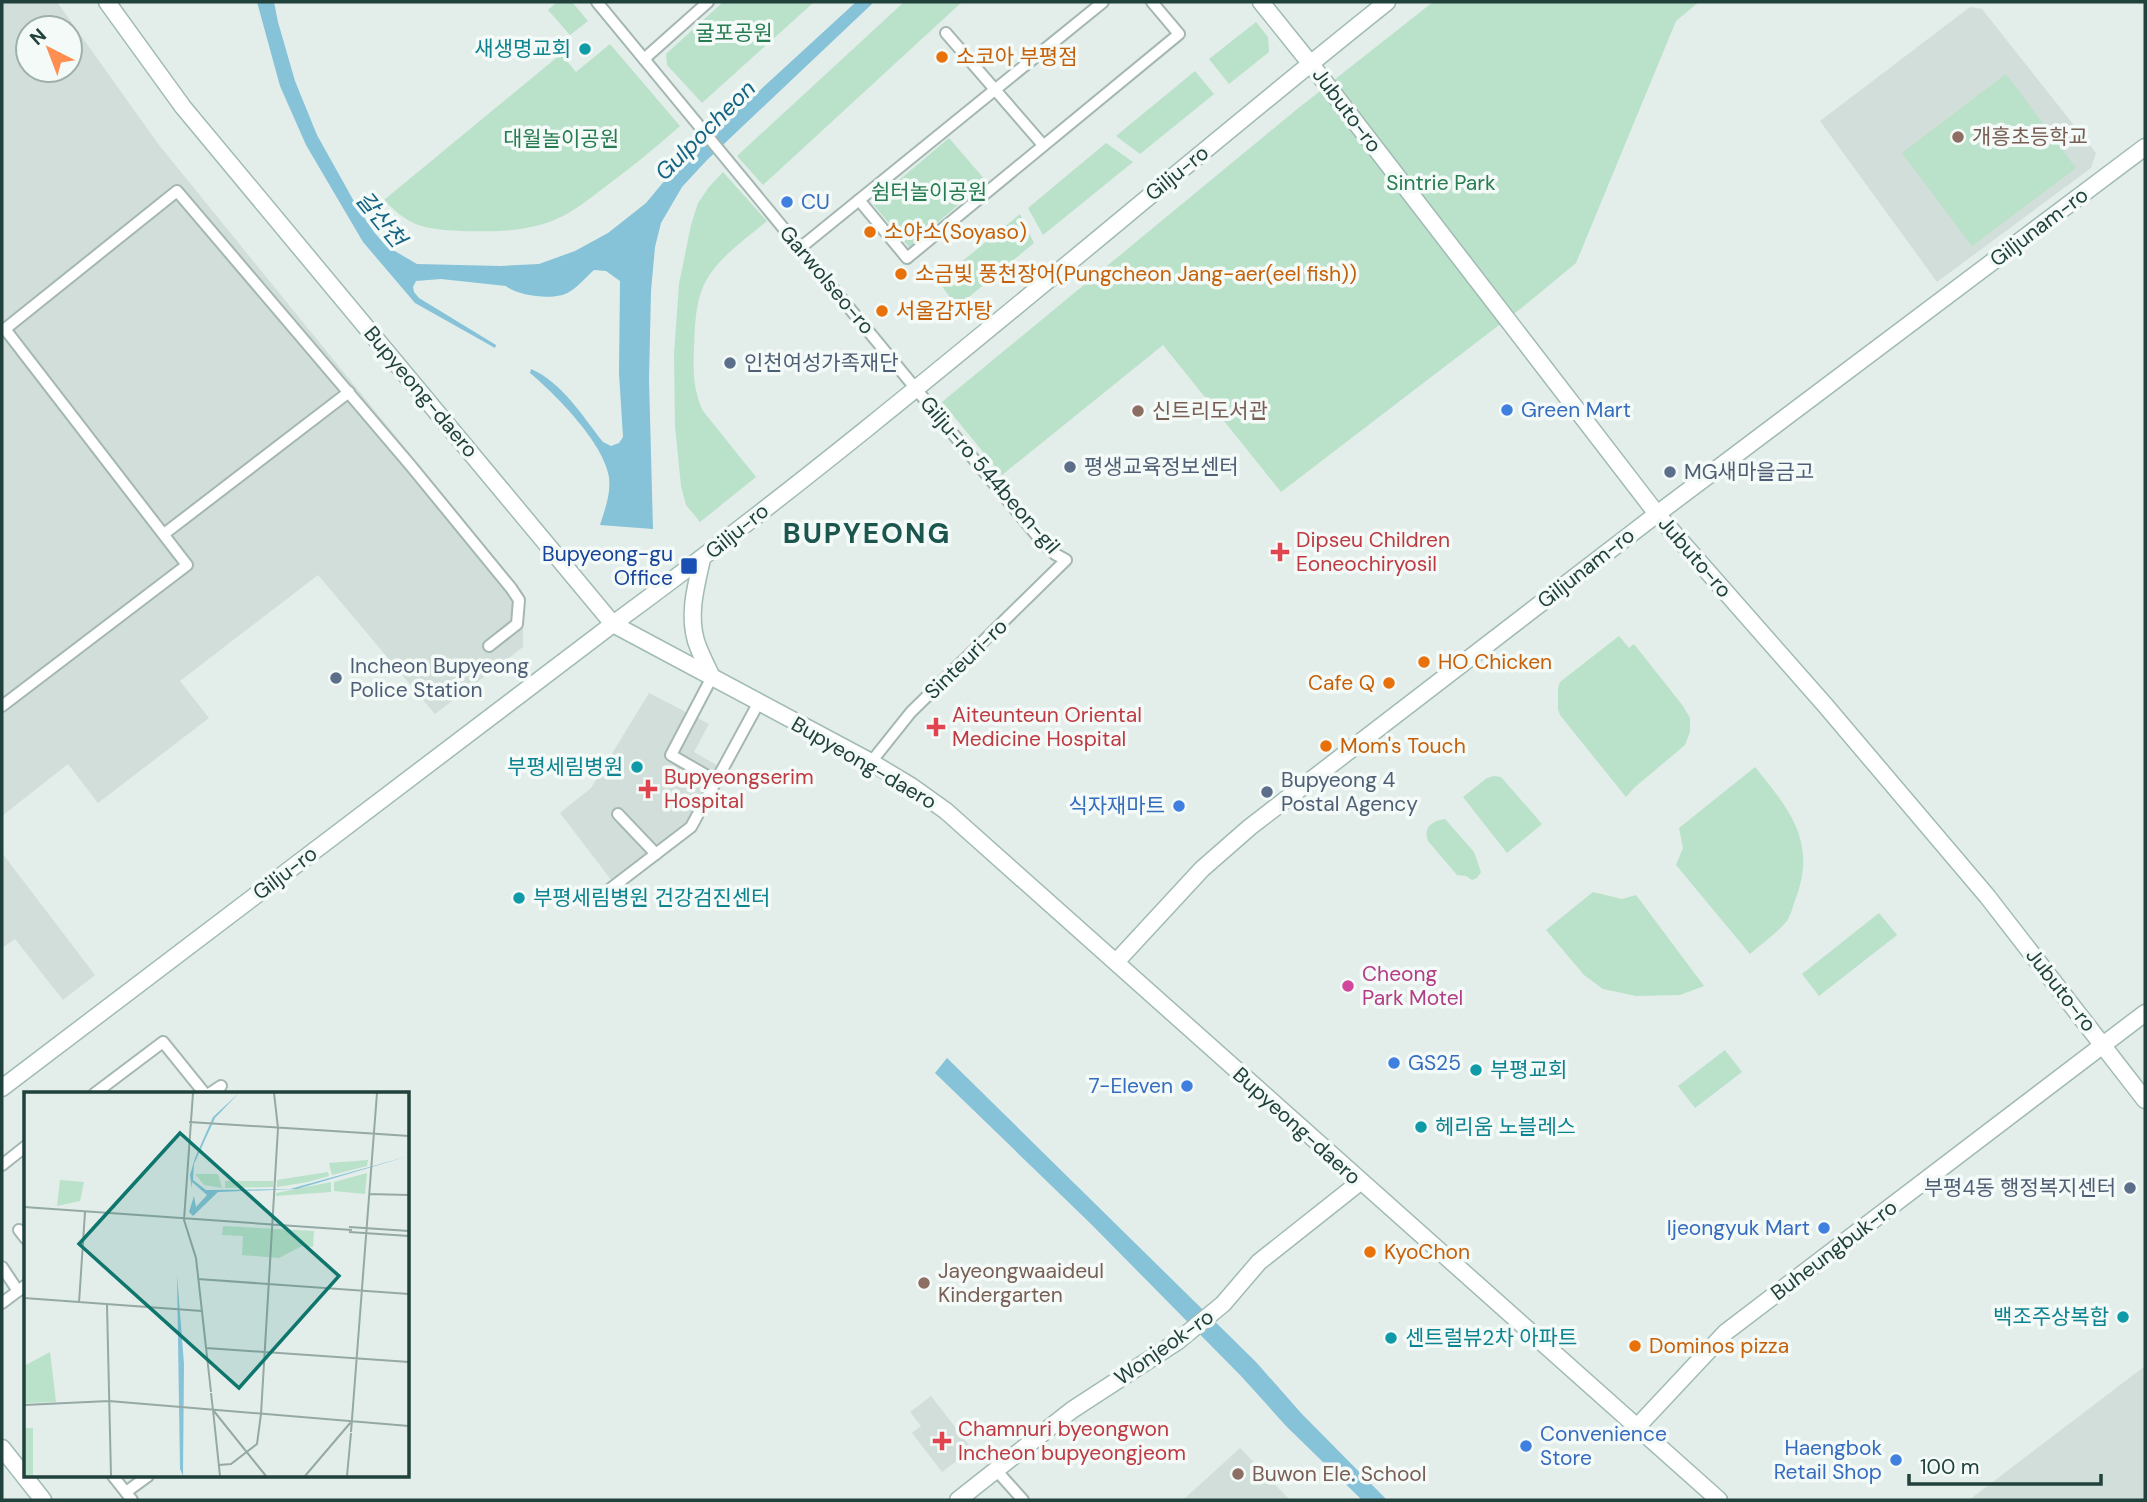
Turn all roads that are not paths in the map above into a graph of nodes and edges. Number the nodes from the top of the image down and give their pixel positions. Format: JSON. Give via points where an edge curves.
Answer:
{"nodes":[{"id":1,"x":107,"y":2,"type":"edge"},
{"id":2,"x":597,"y":2,"type":"edge"},
{"id":3,"x":708,"y":2,"type":"edge"},
{"id":4,"x":1103,"y":2,"type":"edge"},
{"id":5,"x":1153,"y":2,"type":"edge"},
{"id":6,"x":1261,"y":2,"type":"edge"},
{"id":7,"x":1387,"y":2,"type":"edge"},
{"id":8,"x":946,"y":33,"type":"dead end"},
{"id":9,"x":644,"y":59,"type":"junction"},
{"id":10,"x":1310,"y":63,"type":"junction"},
{"id":11,"x":994,"y":90,"type":"junction"},
{"id":12,"x":1043,"y":145,"type":"junction"},
{"id":13,"x":2145,"y":148,"type":"edge"},
{"id":14,"x":859,"y":200,"type":"junction"},
{"id":15,"x":800,"y":248,"type":"junction"},
{"id":16,"x":916,"y":387,"type":"junction"},
{"id":17,"x":349,"y":392,"type":"junction"},
{"id":18,"x":1657,"y":513,"type":"junction"},
{"id":19,"x":164,"y":534,"type":"junction"},
{"id":20,"x":702,"y":559,"type":"junction"},
{"id":21,"x":1066,"y":560,"type":"joint"},
{"id":22,"x":613,"y":624,"type":"junction"},
{"id":23,"x":489,"y":646,"type":"dead end"},
{"id":24,"x":712,"y":677,"type":"junction"},
{"id":25,"x":759,"y":702,"type":"junction"},
{"id":26,"x":2,"y":706,"type":"edge"},
{"id":27,"x":871,"y":762,"type":"junction"},
{"id":28,"x":716,"y":781,"type":"junction"},
{"id":29,"x":618,"y":814,"type":"dead end"},
{"id":30,"x":656,"y":855,"type":"junction"},
{"id":31,"x":597,"y":899,"type":"dead end"},
{"id":32,"x":1116,"y":962,"type":"junction"},
{"id":33,"x":2145,"y":1013,"type":"edge"},
{"id":34,"x":2103,"y":1045,"type":"junction"},
{"id":35,"x":221,"y":1086,"type":"dead end"},
{"id":36,"x":2,"y":1088,"type":"edge"},
{"id":37,"x":97,"y":1092,"type":"edge"},
{"id":38,"x":205,"y":1092,"type":"edge"},
{"id":39,"x":210,"y":1092,"type":"edge"},
{"id":40,"x":2145,"y":1100,"type":"edge"},
{"id":41,"x":24,"y":1148,"type":"edge"},
{"id":42,"x":2,"y":1165,"type":"edge"},
{"id":43,"x":1360,"y":1182,"type":"junction"},
{"id":44,"x":2,"y":1267,"type":"edge"},
{"id":45,"x":22,"y":1288,"type":"edge"},
{"id":46,"x":2,"y":1303,"type":"edge"},
{"id":47,"x":1637,"y":1427,"type":"junction"},
{"id":48,"x":2,"y":1448,"type":"edge"},
{"id":49,"x":996,"y":1470,"type":"junction"},
{"id":50,"x":24,"y":1476,"type":"edge"},
{"id":51,"x":26,"y":1478,"type":"edge"},
{"id":52,"x":115,"y":1478,"type":"edge"},
{"id":53,"x":146,"y":1478,"type":"edge"},
{"id":54,"x":129,"y":1496,"type":"edge"},
{"id":55,"x":43,"y":1500,"type":"edge"},
{"id":56,"x":958,"y":1500,"type":"edge"},
{"id":57,"x":1023,"y":1500,"type":"edge"},
{"id":58,"x":1719,"y":1500,"type":"edge"}],
"edges":[{"from":1,"to":22,"type":"main road","name":"Bupyeong-daero","via":[[183,107]]},
{"from":2,"to":9,"type":"street"},
{"from":3,"to":9,"type":"street"},
{"from":4,"to":11,"type":"street"},
{"from":5,"to":12,"type":"street","via":[[1179,34]]},
{"from":6,"to":10,"type":"main road","name":"Jubuto-ro"},
{"from":7,"to":10,"type":"main road","name":"Gilju-ro"},
{"from":8,"to":11,"type":"street"},
{"from":9,"to":15,"type":"street","name":"Garwolseo-ro"},
{"from":10,"to":16,"type":"main road","name":"Gilju-ro"},
{"from":10,"to":18,"type":"main road","name":"Jubuto-ro"},
{"from":11,"to":12,"type":"street"},
{"from":11,"to":14,"type":"street"},
{"from":12,"to":14,"type":"street","via":[[907,258]]},
{"from":13,"to":18,"type":"main road","name":"Giljunam-ro"},
{"from":14,"to":15,"type":"street"},
{"from":15,"to":16,"type":"street","name":"Garwolseo-ro"},
{"from":16,"to":20,"type":"main road","name":"Gilju-ro"},
{"from":16,"to":21,"type":"street","name":"Gilju-ro 544beon-gil","via":[[1043,543]]},
{"from":17,"to":19,"type":"street"},
{"from":17,"to":19,"type":"street","via":[[177,191],[5,329]]},
{"from":17,"to":23,"type":"street","via":[[519,600],[517,624]]},
{"from":18,"to":32,"type":"main road","name":"Giljunam-ro","via":[[1250,827],[1202,869]]},
{"from":18,"to":34,"type":"main road","name":"Jubuto-ro","via":[[1987,896]]},
{"from":19,"to":26,"type":"street","via":[[187,565]]},
{"from":20,"to":22,"type":"main road","name":"Gilju-ro"},
{"from":20,"to":24,"type":"main road","via":[[693,598],[693,624]]},
{"from":21,"to":27,"type":"street","name":"Sinteuri-ro","via":[[911,712]]},
{"from":22,"to":24,"type":"main road","name":"Bupyeong-daero"},
{"from":22,"to":36,"type":"main road","name":"Gilju-ro"},
{"from":24,"to":25,"type":"main road","name":"Bupyeong-daero"},
{"from":24,"to":28,"type":"street","via":[[671,755]]},
{"from":25,"to":27,"type":"main road","name":"Bupyeong-daero"},
{"from":25,"to":28,"type":"street"},
{"from":27,"to":32,"type":"main road","name":"Bupyeong-daero","via":[[963,825]]},
{"from":28,"to":30,"type":"street","via":[[691,827]]},
{"from":29,"to":30,"type":"street"},
{"from":30,"to":31,"type":"street"},
{"from":32,"to":43,"type":"main road","name":"Bupyeong-daero"},
{"from":33,"to":34,"type":"main road","name":"Buheungbuk-ro"},
{"from":34,"to":40,"type":"main road","name":"Jubuto-ro"},
{"from":34,"to":47,"type":"main road","name":"Buheungbuk-ro","via":[[1726,1332]]},
{"from":35,"to":39,"type":"street"},
{"from":37,"to":38,"type":"street","via":[[163,1042]]},
{"from":41,"to":42,"type":"street"},
{"from":43,"to":47,"type":"main road","name":"Bupyeong-daero"},
{"from":43,"to":49,"type":"main road","name":"Wonjeok-ro","via":[[1259,1262],[1223,1304],[1178,1341],[1072,1410]]},
{"from":44,"to":45,"type":"street"},
{"from":45,"to":46,"type":"street"},
{"from":47,"to":58,"type":"main road","name":"Bupyeong-daero"},
{"from":48,"to":50,"type":"main road"},
{"from":49,"to":56,"type":"main road","name":"Wonjeok-ro"},
{"from":49,"to":57,"type":"street"},
{"from":51,"to":55,"type":"main road"},
{"from":52,"to":54,"type":"street"},
{"from":53,"to":54,"type":"street"}]}
